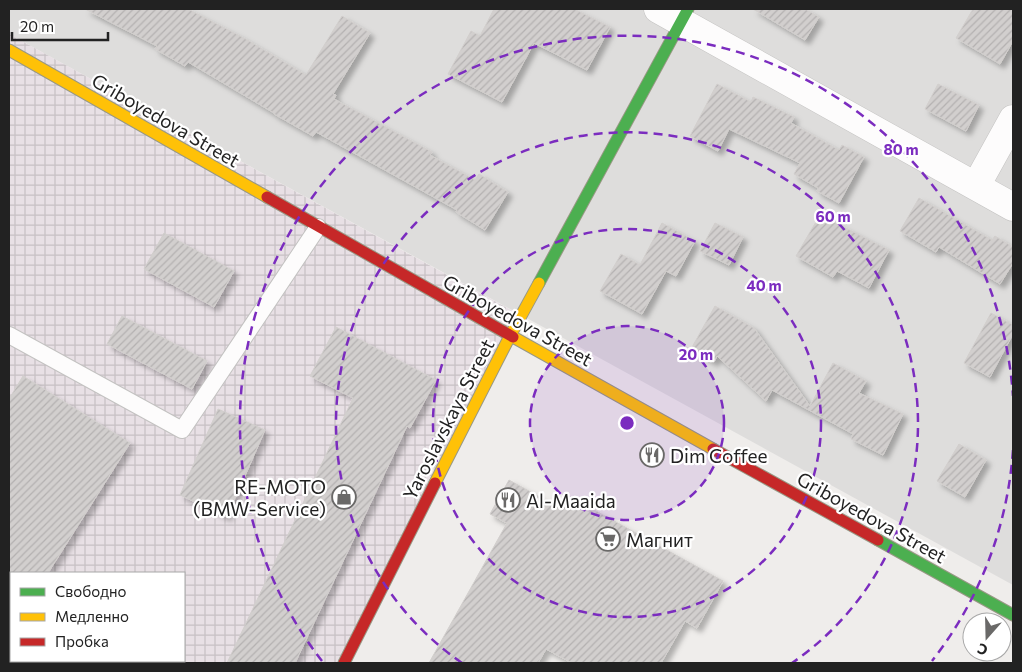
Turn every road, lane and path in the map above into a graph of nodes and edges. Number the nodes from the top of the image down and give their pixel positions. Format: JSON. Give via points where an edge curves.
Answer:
{"nodes":[{"id":1,"x":676,"y":13,"type":"edge"},
{"id":2,"x":9,"y":50,"type":"edge"},
{"id":3,"x":1013,"y":119,"type":"edge"},
{"id":4,"x":976,"y":186,"type":"junction"},
{"id":5,"x":1013,"y":207,"type":"edge"},
{"id":6,"x":318,"y":227,"type":"junction"},
{"id":7,"x":9,"y":335,"type":"edge"},
{"id":8,"x":510,"y":336,"type":"junction"},
{"id":9,"x":1013,"y":615,"type":"edge"},
{"id":10,"x":344,"y":663,"type":"edge"}],
"edges":[{"from":1,"to":4,"type":"street"},
{"from":1,"to":8,"type":"street","name":"Yaroslavskaya Street"},
{"from":2,"to":6,"type":"street","name":"Griboyedova Street"},
{"from":3,"to":4,"type":"street"},
{"from":4,"to":5,"type":"street"},
{"from":6,"to":7,"type":"lane","via":[[182,430]]},
{"from":6,"to":8,"type":"street","name":"Griboyedova Street"},
{"from":8,"to":9,"type":"street","name":"Griboyedova Street"},
{"from":8,"to":10,"type":"street","name":"Yaroslavskaya Street"}]}
